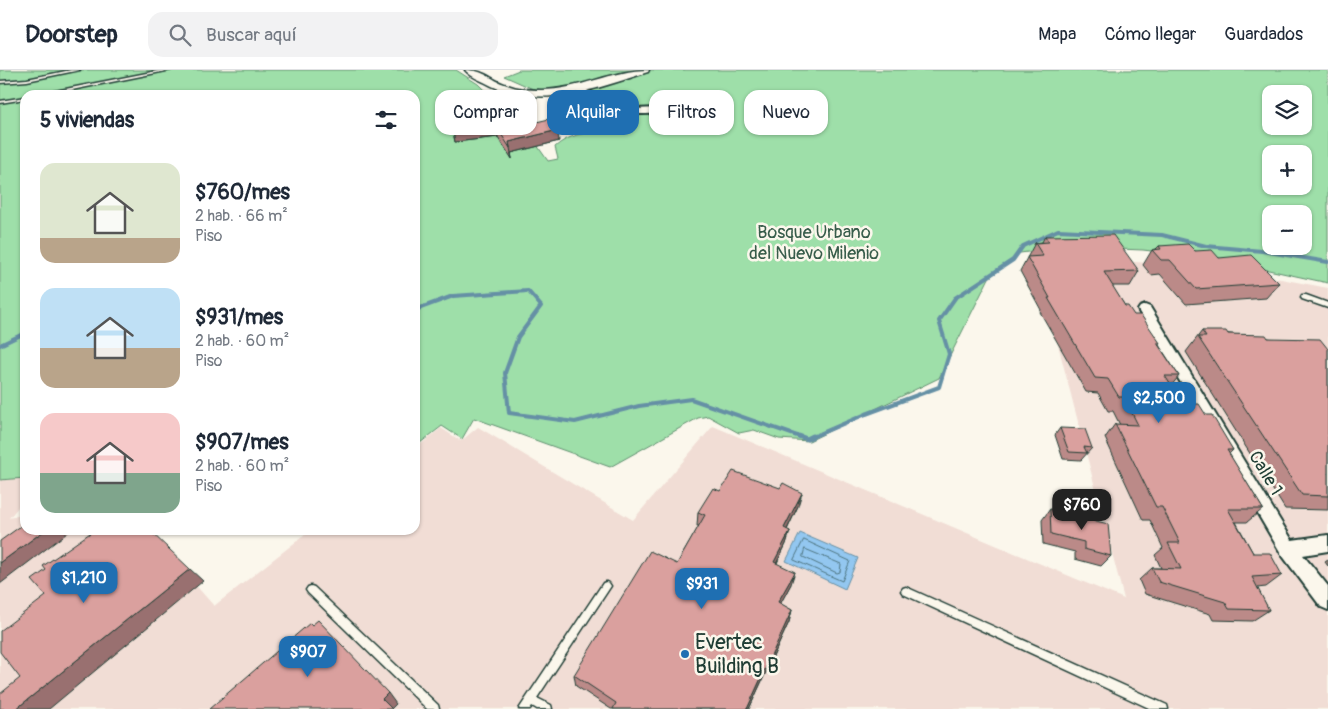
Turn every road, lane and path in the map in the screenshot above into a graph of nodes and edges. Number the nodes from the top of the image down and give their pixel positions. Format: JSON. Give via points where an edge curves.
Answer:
{"nodes":[{"id":1,"x":78,"y":70,"type":"edge"},
{"id":2,"x":169,"y":70,"type":"edge"},
{"id":3,"x":470,"y":70,"type":"edge"},
{"id":4,"x":644,"y":70,"type":"edge"},
{"id":5,"x":0,"y":82,"type":"edge"},
{"id":6,"x":66,"y":90,"type":"edge"},
{"id":7,"x":579,"y":90,"type":"edge"},
{"id":8,"x":547,"y":94,"type":"edge"},
{"id":9,"x":20,"y":99,"type":"edge"},
{"id":10,"x":0,"y":102,"type":"edge"},
{"id":11,"x":1304,"y":297,"type":"dead end"},
{"id":12,"x":1328,"y":306,"type":"edge"},
{"id":13,"x":1145,"y":310,"type":"dead end"},
{"id":14,"x":1328,"y":543,"type":"edge"},
{"id":15,"x":1288,"y":549,"type":"junction"},
{"id":16,"x":606,"y":586,"type":"dead end"},
{"id":17,"x":311,"y":590,"type":"dead end"},
{"id":18,"x":906,"y":591,"type":"dead end"},
{"id":19,"x":1328,"y":601,"type":"edge"},
{"id":20,"x":530,"y":700,"type":"junction"},
{"id":21,"x":434,"y":709,"type":"edge"},
{"id":22,"x":524,"y":709,"type":"edge"},
{"id":23,"x":547,"y":709,"type":"edge"},
{"id":24,"x":1163,"y":709,"type":"edge"}],
"edges":[{"from":1,"to":5,"type":"lane"},
{"from":2,"to":6,"type":"lane"},
{"from":3,"to":8,"type":"street","via":[[502,87]]},
{"from":4,"to":7,"type":"street"},
{"from":9,"to":10,"type":"lane"},
{"from":11,"to":12,"type":"lane"},
{"from":13,"to":15,"type":"street","name":"Calle 1"},
{"from":14,"to":15,"type":"street"},
{"from":15,"to":19,"type":"street","name":"Calle 1"},
{"from":16,"to":20,"type":"lane"},
{"from":17,"to":21,"type":"lane"},
{"from":18,"to":24,"type":"lane"},
{"from":20,"to":22,"type":"lane"},
{"from":20,"to":23,"type":"lane"}]}
